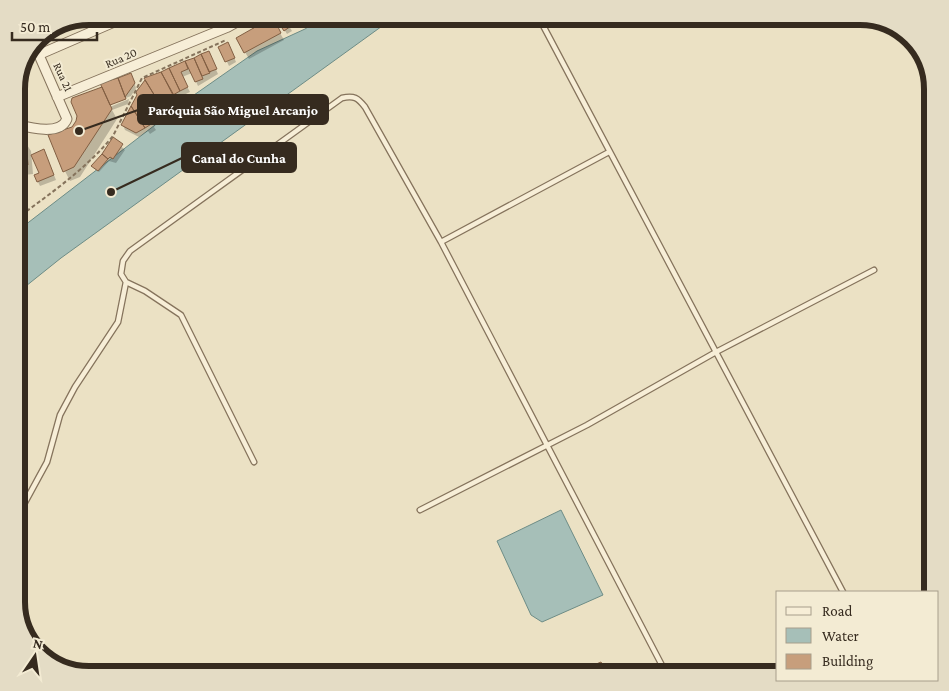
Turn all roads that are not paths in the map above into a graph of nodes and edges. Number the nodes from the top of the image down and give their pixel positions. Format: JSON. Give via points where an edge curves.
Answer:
{"nodes":[{"id":1,"x":104,"y":25,"type":"edge"},
{"id":2,"x":232,"y":25,"type":"edge"},
{"id":3,"x":543,"y":25,"type":"edge"},
{"id":4,"x":228,"y":27,"type":"joint"},
{"id":5,"x":39,"y":49,"type":"edge"},
{"id":6,"x":38,"y":51,"type":"edge"},
{"id":7,"x":57,"y":97,"type":"junction"},
{"id":8,"x":25,"y":125,"type":"edge"},
{"id":9,"x":609,"y":152,"type":"junction"},
{"id":10,"x":441,"y":242,"type":"junction"},
{"id":11,"x":874,"y":270,"type":"dead end"},
{"id":12,"x":126,"y":282,"type":"junction"},
{"id":13,"x":716,"y":352,"type":"junction"},
{"id":14,"x":547,"y":445,"type":"junction"},
{"id":15,"x":254,"y":462,"type":"dead end"},
{"id":16,"x":25,"y":502,"type":"edge"},
{"id":17,"x":420,"y":510,"type":"dead end"},
{"id":18,"x":841,"y":591,"type":"edge"},
{"id":19,"x":662,"y":666,"type":"edge"}],
"edges":[{"from":1,"to":5,"type":"street"},
{"from":2,"to":4,"type":"street","name":"Rua 20"},
{"from":3,"to":9,"type":"lane"},
{"from":4,"to":7,"type":"street","name":"Rua 20"},
{"from":6,"to":7,"type":"street","name":"Rua 21"},
{"from":7,"to":8,"type":"street","name":"Rua 21","via":[[67,119],[61,126],[50,129]]},
{"from":9,"to":10,"type":"lane"},
{"from":9,"to":13,"type":"lane"},
{"from":10,"to":12,"type":"lane","via":[[365,107],[359,99],[351,96],[342,98],[130,251],[120,274]]},
{"from":10,"to":14,"type":"lane"},
{"from":11,"to":13,"type":"lane"},
{"from":12,"to":15,"type":"lane","via":[[181,315]]},
{"from":12,"to":16,"type":"lane","via":[[118,322],[60,415],[47,462]]},
{"from":13,"to":14,"type":"lane"},
{"from":13,"to":18,"type":"lane"},
{"from":14,"to":17,"type":"lane"},
{"from":14,"to":19,"type":"lane"}]}
